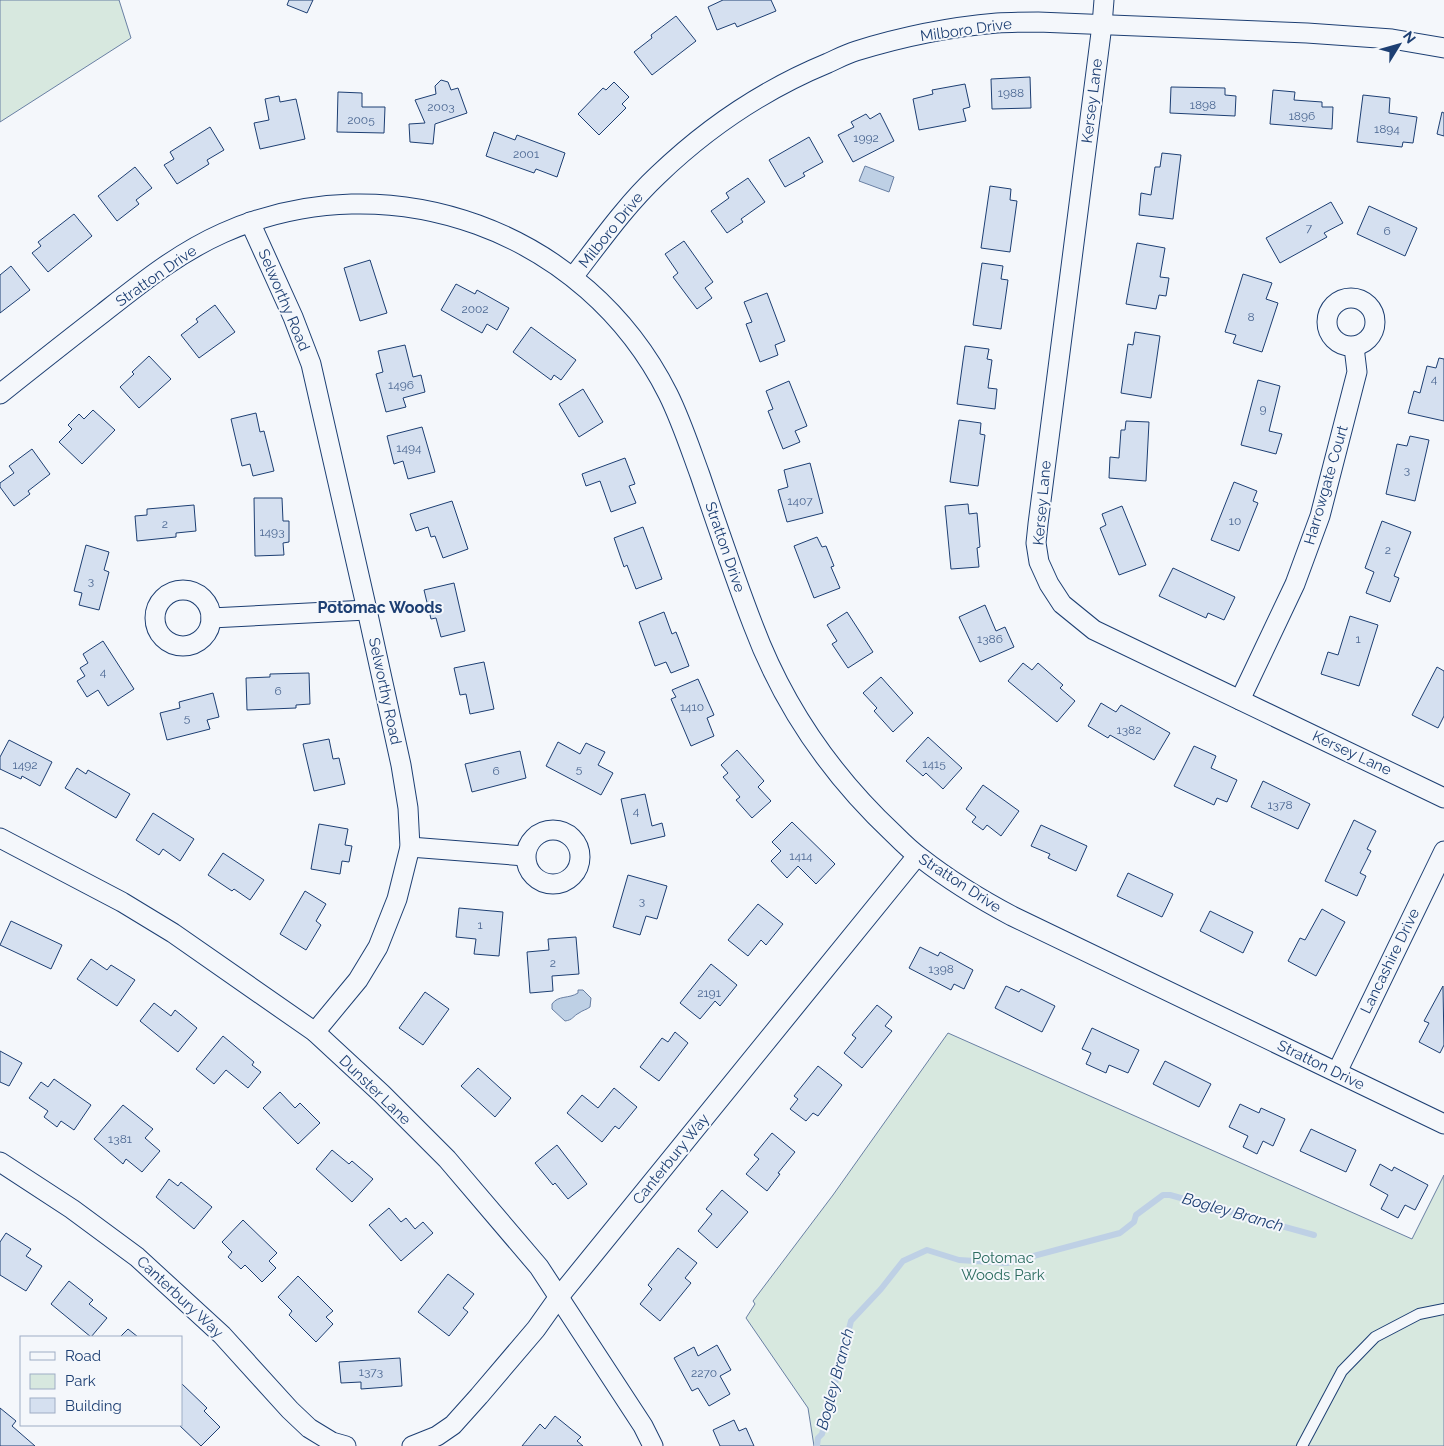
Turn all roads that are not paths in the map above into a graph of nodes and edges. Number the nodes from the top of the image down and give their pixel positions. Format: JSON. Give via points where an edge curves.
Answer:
{"nodes":[{"id":1,"x":1104,"y":0,"type":"edge"},
{"id":2,"x":1102,"y":25,"type":"junction"},
{"id":3,"x":1444,"y":48,"type":"edge"},
{"id":4,"x":250,"y":222,"type":"junction"},
{"id":5,"x":573,"y":277,"type":"junction"},
{"id":6,"x":1354,"y":347,"type":"dead end"},
{"id":7,"x":0,"y":394,"type":"edge"},
{"id":8,"x":368,"y":610,"type":"junction"},
{"id":9,"x":211,"y":618,"type":"dead end"},
{"id":10,"x":1240,"y":700,"type":"junction"},
{"id":11,"x":1444,"y":798,"type":"edge"},
{"id":12,"x":0,"y":838,"type":"edge"},
{"id":13,"x":410,"y":847,"type":"junction"},
{"id":14,"x":1444,"y":851,"type":"edge"},
{"id":15,"x":525,"y":856,"type":"dead end"},
{"id":16,"x":917,"y":856,"type":"junction"},
{"id":17,"x":315,"y":1032,"type":"junction"},
{"id":18,"x":1337,"y":1072,"type":"junction"},
{"id":19,"x":1444,"y":1124,"type":"edge"},
{"id":20,"x":0,"y":1162,"type":"edge"},
{"id":21,"x":558,"y":1298,"type":"junction"},
{"id":22,"x":1444,"y":1309,"type":"edge"},
{"id":23,"x":346,"y":1446,"type":"edge"},
{"id":24,"x":412,"y":1446,"type":"edge"},
{"id":25,"x":653,"y":1446,"type":"edge"},
{"id":26,"x":1302,"y":1446,"type":"edge"}],
"edges":[{"from":1,"to":2,"type":"street","name":"Kersey Lane"},
{"from":2,"to":3,"type":"street","name":"Milboro Drive","via":[[1392,39]]},
{"from":2,"to":5,"type":"street","name":"Milboro Drive","via":[[997,23],[946,30],[854,52],[810,70],[767,93],[683,151],[630,204]]},
{"from":2,"to":10,"type":"street","name":"Kersey Lane","via":[[1038,524],[1039,562],[1062,604],[1094,630]]},
{"from":4,"to":5,"type":"street","name":"Stratton Drive","via":[[320,206],[356,204],[430,211],[506,236]]},
{"from":4,"to":7,"type":"street","name":"Stratton Drive","via":[[181,255]]},
{"from":4,"to":8,"type":"street","name":"Selworthy Road","via":[[311,364]]},
{"from":5,"to":16,"type":"street","name":"Stratton Drive","via":[[623,326],[649,360],[669,396],[754,627],[790,705],[850,789]]},
{"from":6,"to":10,"type":"street","name":"Harrowgate Court","via":[[1357,372],[1320,516],[1296,584]]},
{"from":8,"to":9,"type":"street"},
{"from":8,"to":13,"type":"street","name":"Selworthy Road","via":[[401,765]]},
{"from":10,"to":11,"type":"street","name":"Kersey Lane"},
{"from":12,"to":17,"type":"street","name":"Dunster Lane","via":[[122,902],[173,933]]},
{"from":13,"to":15,"type":"street"},
{"from":13,"to":17,"type":"street","name":"Selworthy Road","via":[[397,899],[378,947],[358,980]]},
{"from":14,"to":18,"type":"street","name":"Lancashire Drive"},
{"from":16,"to":18,"type":"street","name":"Stratton Drive","via":[[1012,916]]},
{"from":16,"to":21,"type":"street","name":"Canterbury Way"},
{"from":17,"to":21,"type":"street","name":"Dunster Lane","via":[[447,1159],[539,1266]]},
{"from":18,"to":19,"type":"street","name":"Stratton Drive"},
{"from":20,"to":23,"type":"street","name":"Canterbury Way","via":[[137,1257],[222,1335],[309,1428],[332,1442]]},
{"from":21,"to":24,"type":"street","name":"Canterbury Way","via":[[452,1425],[437,1436]]},
{"from":21,"to":25,"type":"street","name":"Dunster Lane"},
{"from":22,"to":26,"type":"lane","via":[[1419,1314],[1375,1338],[1342,1371]]}]}
